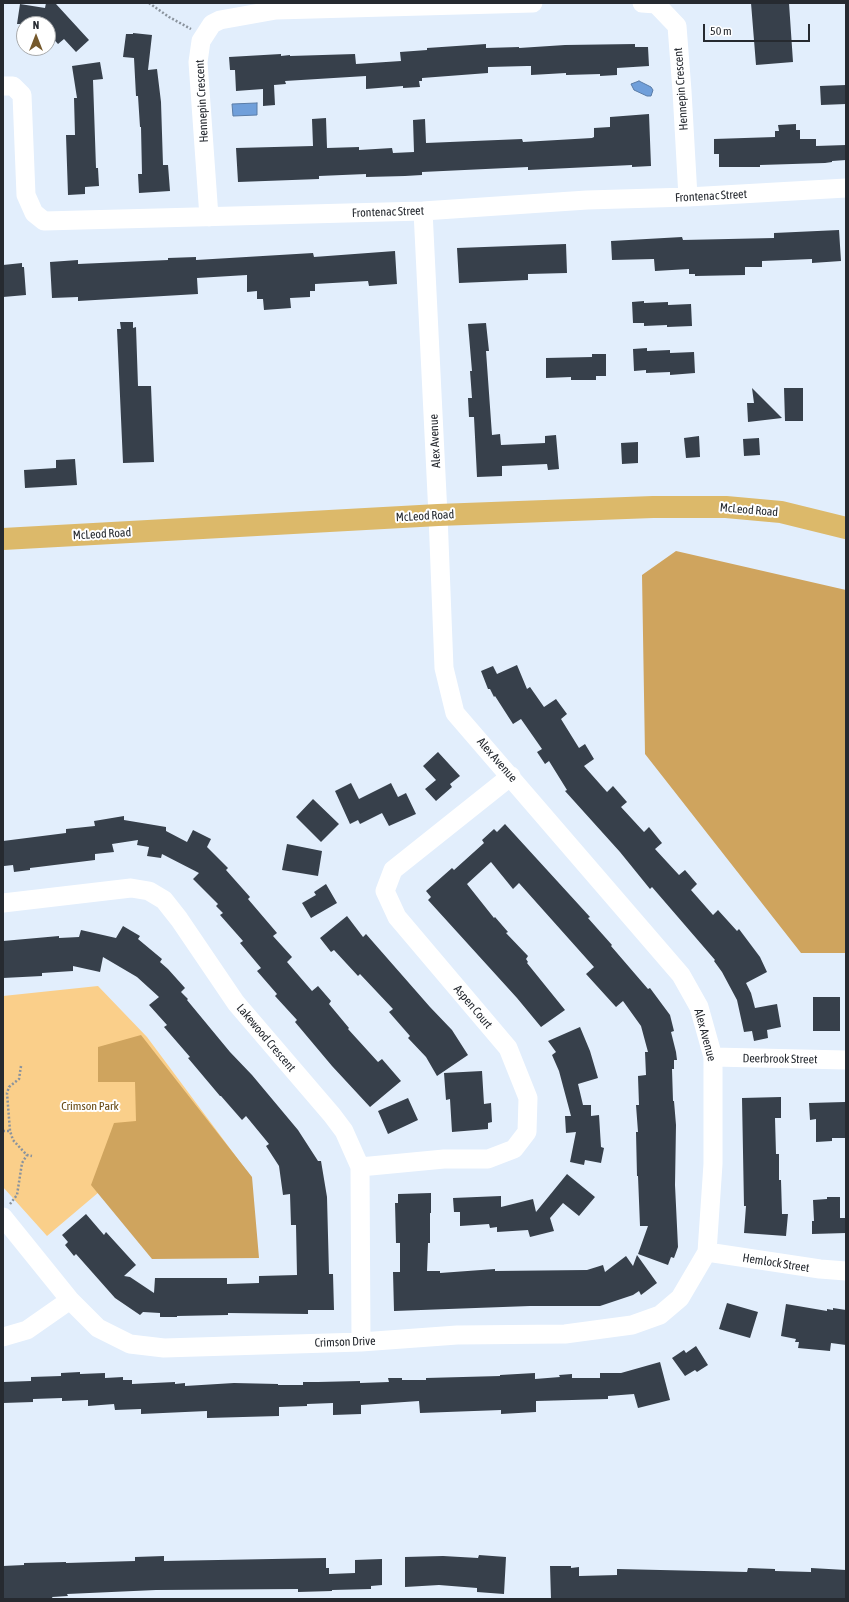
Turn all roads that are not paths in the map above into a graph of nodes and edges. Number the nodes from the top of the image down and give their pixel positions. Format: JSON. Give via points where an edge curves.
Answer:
{"nodes":[{"id":1,"x":533,"y":3,"type":"edge"},
{"id":2,"x":642,"y":3,"type":"edge"},
{"id":3,"x":3,"y":86,"type":"edge"},
{"id":4,"x":846,"y":188,"type":"edge"},
{"id":5,"x":688,"y":197,"type":"junction"},
{"id":6,"x":423,"y":211,"type":"junction"},
{"id":7,"x":210,"y":217,"type":"junction"},
{"id":8,"x":438,"y":515,"type":"junction"},
{"id":9,"x":846,"y":528,"type":"edge"},
{"id":10,"x":3,"y":539,"type":"edge"},
{"id":11,"x":510,"y":776,"type":"junction"},
{"id":12,"x":3,"y":903,"type":"edge"},
{"id":13,"x":713,"y":1057,"type":"junction"},
{"id":14,"x":846,"y":1060,"type":"edge"},
{"id":15,"x":360,"y":1167,"type":"junction"},
{"id":16,"x":5,"y":1212,"type":"edge"},
{"id":17,"x":707,"y":1252,"type":"junction"},
{"id":18,"x":846,"y":1271,"type":"edge"},
{"id":19,"x":70,"y":1300,"type":"junction"},
{"id":20,"x":3,"y":1337,"type":"edge"},
{"id":21,"x":361,"y":1342,"type":"junction"}],
"edges":[{"from":1,"to":7,"type":"street","name":"Hennepin Crescent","via":[[276,10],[220,20],[212,24],[201,41],[198,62]]},
{"from":2,"to":5,"type":"street","name":"Hennepin Crescent","via":[[656,4],[677,26]]},
{"from":3,"to":7,"type":"street","name":"Frontenac Street","via":[[13,86],[22,95],[26,195],[34,213],[44,221]]},
{"from":4,"to":5,"type":"street","name":"Frontenac Street"},
{"from":5,"to":6,"type":"street","name":"Frontenac Street","via":[[587,200]]},
{"from":6,"to":7,"type":"street","name":"Frontenac Street"},
{"from":6,"to":8,"type":"street","name":"Alex Avenue"},
{"from":8,"to":9,"type":"main road","name":"McLeod Road","via":[[653,507],[726,507],[781,512]]},
{"from":8,"to":10,"type":"main road","name":"McLeod Road"},
{"from":8,"to":11,"type":"street","name":"Alex Avenue","via":[[444,668],[455,713]]},
{"from":11,"to":13,"type":"street","name":"Alex Avenue","via":[[681,975],[699,1008]]},
{"from":11,"to":15,"type":"street","name":"Aspen Court","via":[[394,870],[385,891],[397,917],[508,1048],[528,1098],[527,1132],[514,1149],[488,1159],[444,1159]]},
{"from":12,"to":15,"type":"street","name":"Lakewood Crescent","via":[[131,888],[150,891],[164,900],[236,1003],[344,1131]]},
{"from":13,"to":14,"type":"street","name":"Deerbrook Street"},
{"from":13,"to":17,"type":"street","name":"Alex Avenue","via":[[713,1164]]},
{"from":15,"to":21,"type":"street","name":"Lakewood Crescent"},
{"from":16,"to":19,"type":"street","name":"Crimson Drive"},
{"from":17,"to":18,"type":"street","name":"Hemlock Street"},
{"from":17,"to":21,"type":"street","name":"Crimson Drive","via":[[680,1298],[660,1315],[632,1325],[566,1334],[457,1335]]},
{"from":19,"to":20,"type":"street","via":[[27,1330]]},
{"from":19,"to":21,"type":"street","name":"Crimson Drive","via":[[98,1328],[130,1344],[164,1348]]}]}
